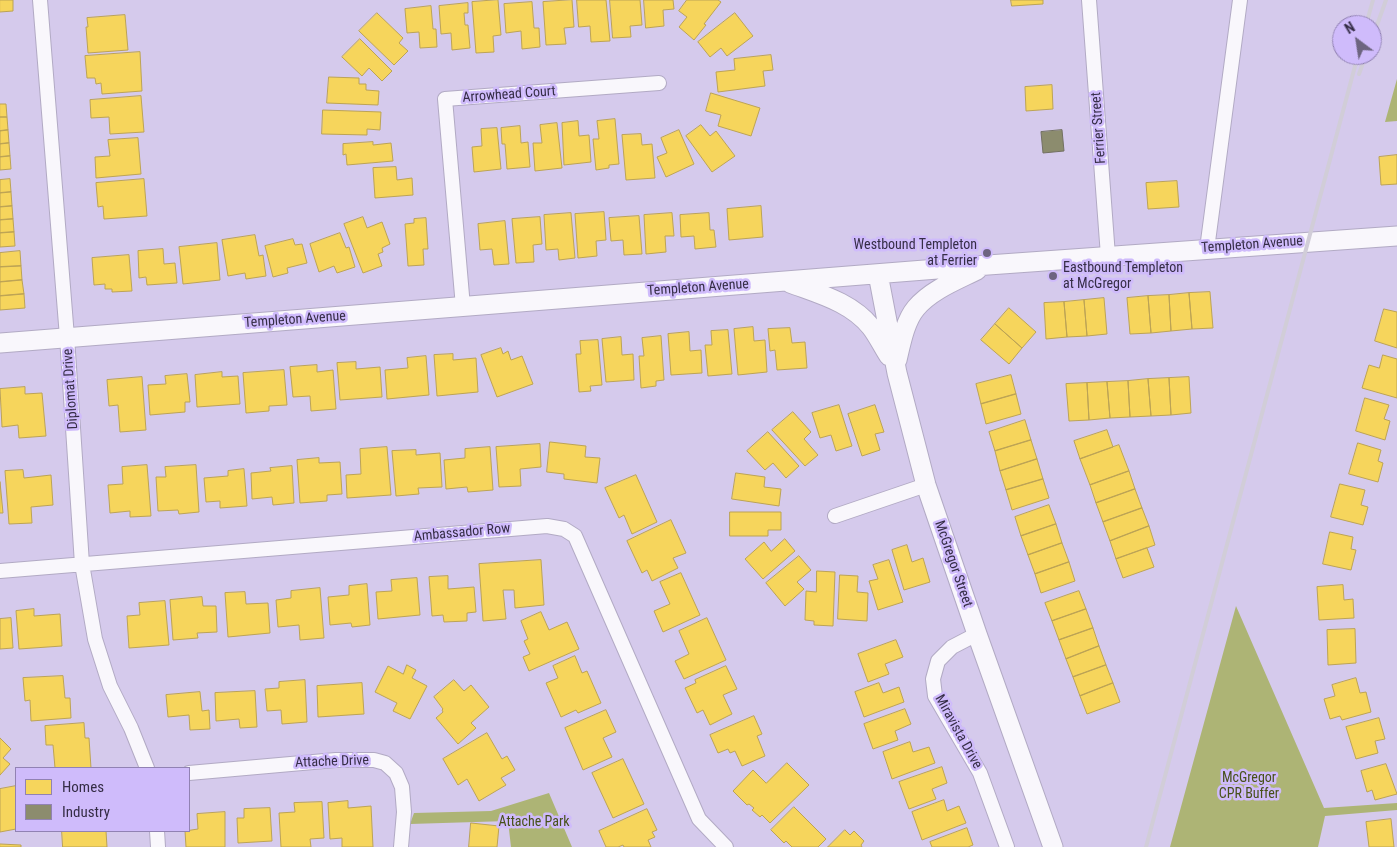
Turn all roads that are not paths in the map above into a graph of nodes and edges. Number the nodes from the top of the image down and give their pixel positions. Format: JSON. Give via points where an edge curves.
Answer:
{"nodes":[{"id":1,"x":40,"y":0,"type":"edge"},
{"id":2,"x":1089,"y":0,"type":"edge"},
{"id":3,"x":1240,"y":0,"type":"edge"},
{"id":4,"x":659,"y":83,"type":"dead end"},
{"id":5,"x":1397,"y":236,"type":"edge"},
{"id":6,"x":1206,"y":249,"type":"junction"},
{"id":7,"x":1108,"y":256,"type":"junction"},
{"id":8,"x":988,"y":265,"type":"junction"},
{"id":9,"x":878,"y":274,"type":"junction"},
{"id":10,"x":785,"y":281,"type":"junction"},
{"id":11,"x":462,"y":306,"type":"junction"},
{"id":12,"x":68,"y":337,"type":"junction"},
{"id":13,"x":0,"y":343,"type":"edge"},
{"id":14,"x":895,"y":366,"type":"junction"},
{"id":15,"x":926,"y":485,"type":"junction"},
{"id":16,"x":835,"y":516,"type":"dead end"},
{"id":17,"x":82,"y":564,"type":"junction"},
{"id":18,"x":0,"y":571,"type":"edge"},
{"id":19,"x":977,"y":634,"type":"junction"},
{"id":20,"x":146,"y":767,"type":"edge"},
{"id":21,"x":190,"y":773,"type":"edge"},
{"id":22,"x":157,"y":832,"type":"edge"},
{"id":23,"x":158,"y":847,"type":"edge"},
{"id":24,"x":401,"y":847,"type":"edge"},
{"id":25,"x":726,"y":847,"type":"edge"},
{"id":26,"x":1007,"y":847,"type":"edge"},
{"id":27,"x":1053,"y":847,"type":"edge"}],
"edges":[{"from":1,"to":12,"type":"street","name":"Diplomat Drive"},
{"from":2,"to":7,"type":"street","name":"Ferrier Street"},
{"from":3,"to":6,"type":"street"},
{"from":4,"to":11,"type":"street","name":"Arrowhead Court","via":[[445,99]]},
{"from":5,"to":6,"type":"street","name":"Templeton Avenue"},
{"from":6,"to":7,"type":"street","name":"Templeton Avenue"},
{"from":7,"to":8,"type":"street","name":"Templeton Avenue"},
{"from":8,"to":9,"type":"street","name":"Templeton Avenue"},
{"from":8,"to":14,"type":"street","via":[[933,294],[916,308],[904,331]]},
{"from":9,"to":10,"type":"street","name":"Templeton Avenue"},
{"from":9,"to":14,"type":"street","name":"McGregor Street"},
{"from":10,"to":11,"type":"street","name":"Templeton Avenue"},
{"from":10,"to":14,"type":"street","via":[[851,308],[870,326]]},
{"from":11,"to":12,"type":"street","name":"Templeton Avenue"},
{"from":12,"to":13,"type":"street","name":"Templeton Avenue"},
{"from":12,"to":17,"type":"street","name":"Diplomat Drive"},
{"from":14,"to":15,"type":"street","name":"McGregor Street"},
{"from":15,"to":16,"type":"street"},
{"from":15,"to":19,"type":"street","name":"McGregor Street"},
{"from":17,"to":18,"type":"street","name":"Ambassador Row"},
{"from":17,"to":20,"type":"street","name":"Diplomat Drive","via":[[97,646],[110,686]]},
{"from":17,"to":25,"type":"street","name":"Ambassador Row","via":[[547,526],[564,529],[574,536],[699,819]]},
{"from":19,"to":26,"type":"street","name":"Miravista Drive","via":[[952,647],[938,661],[932,679],[935,696],[980,773]]},
{"from":19,"to":27,"type":"street","name":"McGregor Street"},
{"from":21,"to":24,"type":"street","name":"Attache Drive","via":[[346,760],[385,763],[396,773],[402,787]]},
{"from":22,"to":23,"type":"street"}]}
